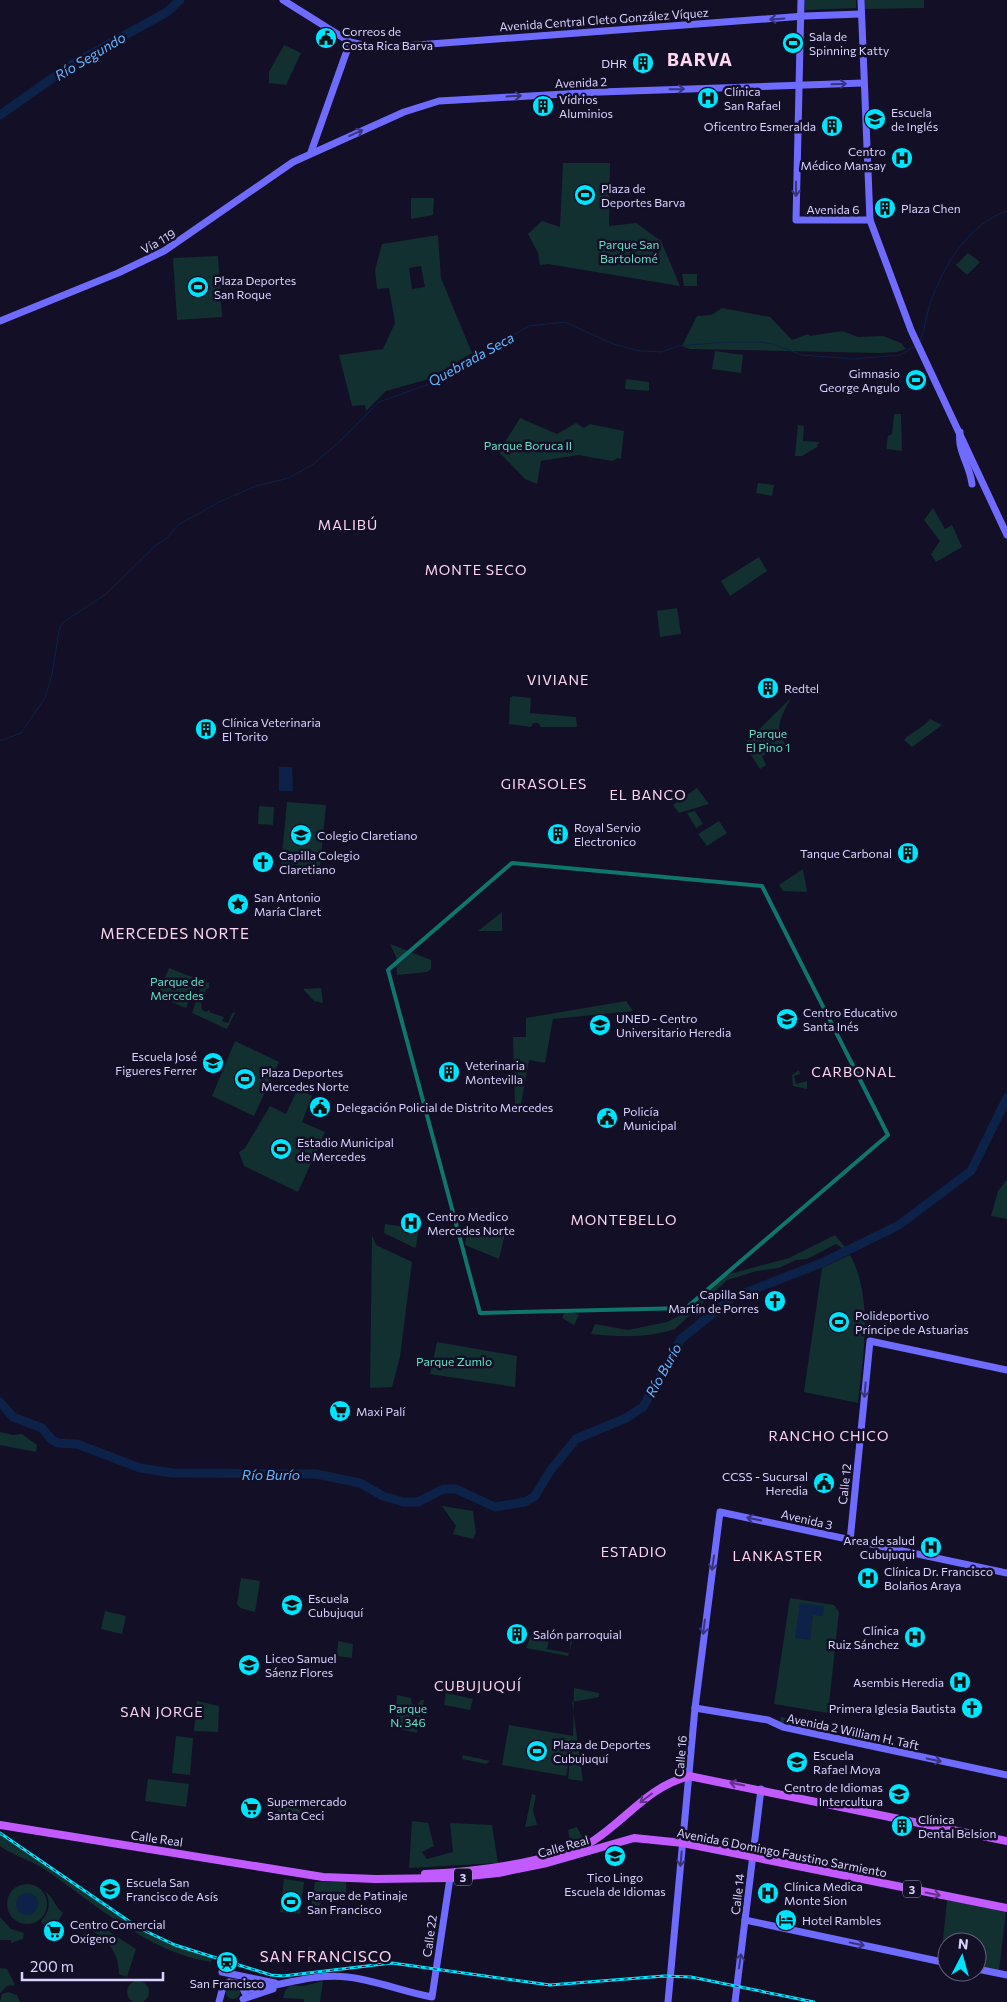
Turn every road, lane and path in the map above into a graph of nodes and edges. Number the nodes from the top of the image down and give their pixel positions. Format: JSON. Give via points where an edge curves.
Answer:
{"nodes":[{"id":1,"x":283,"y":0,"type":"edge"},
{"id":2,"x":801,"y":0,"type":"edge"},
{"id":3,"x":861,"y":0,"type":"edge"},
{"id":4,"x":861,"y":14,"type":"junction"},
{"id":5,"x":800,"y":17,"type":"junction"},
{"id":6,"x":350,"y":42,"type":"junction"},
{"id":7,"x":863,"y":83,"type":"junction"},
{"id":8,"x":797,"y":86,"type":"junction"},
{"id":9,"x":318,"y":138,"type":"junction"},
{"id":10,"x":325,"y":148,"type":"junction"},
{"id":11,"x":311,"y":152,"type":"junction"},
{"id":12,"x":870,"y":220,"type":"junction"},
{"id":13,"x":0,"y":321,"type":"edge"},
{"id":14,"x":960,"y":432,"type":"junction"},
{"id":15,"x":972,"y":484,"type":"dead end"},
{"id":16,"x":1007,"y":534,"type":"edge"},
{"id":17,"x":1007,"y":1370,"type":"edge"},
{"id":18,"x":720,"y":1512,"type":"joint"},
{"id":19,"x":850,"y":1540,"type":"junction"},
{"id":20,"x":1007,"y":1573,"type":"edge"},
{"id":21,"x":695,"y":1708,"type":"junction"},
{"id":22,"x":1007,"y":1775,"type":"edge"},
{"id":23,"x":689,"y":1776,"type":"junction"},
{"id":24,"x":761,"y":1789,"type":"junction"},
{"id":25,"x":0,"y":1826,"type":"edge"},
{"id":26,"x":605,"y":1832,"type":"junction"},
{"id":27,"x":1007,"y":1841,"type":"edge"},
{"id":28,"x":611,"y":1843,"type":"junction"},
{"id":29,"x":683,"y":1843,"type":"junction"},
{"id":30,"x":595,"y":1845,"type":"junction"},
{"id":31,"x":752,"y":1857,"type":"junction"},
{"id":32,"x":311,"y":1874,"type":"junction"},
{"id":33,"x":450,"y":1878,"type":"junction"},
{"id":34,"x":1007,"y":1908,"type":"edge"},
{"id":35,"x":745,"y":1920,"type":"junction"},
{"id":36,"x":937,"y":1961,"type":"edge"},
{"id":37,"x":987,"y":1971,"type":"edge"},
{"id":38,"x":222,"y":1972,"type":"dead end"},
{"id":39,"x":1007,"y":1975,"type":"edge"},
{"id":40,"x":299,"y":1980,"type":"junction"},
{"id":41,"x":281,"y":1983,"type":"junction"},
{"id":42,"x":244,"y":1990,"type":"junction"},
{"id":43,"x":221,"y":1993,"type":"junction"},
{"id":44,"x":241,"y":2001,"type":"edge"},
{"id":45,"x":219,"y":2002,"type":"edge"},
{"id":46,"x":226,"y":2002,"type":"edge"},
{"id":47,"x":668,"y":2002,"type":"edge"},
{"id":48,"x":735,"y":2002,"type":"edge"}],
"edges":[{"from":1,"to":6,"type":"main road","name":"Avenida Central Cleto González Víquez"},
{"from":2,"to":5,"type":"main road"},
{"from":3,"to":4,"type":"main road"},
{"from":4,"to":5,"type":"main road","name":"Avenida Central Cleto González Víquez"},
{"from":4,"to":7,"type":"main road"},
{"from":5,"to":6,"type":"main road","name":"Avenida Central Cleto González Víquez","one_way":true,"via":[[468,40],[400,48],[377,48]]},
{"from":5,"to":8,"type":"main road"},
{"from":6,"to":9,"type":"main road"},
{"from":8,"to":7,"type":"main road","name":"Avenida 2","one_way":true},
{"from":7,"to":12,"type":"main road"},
{"from":10,"to":8,"type":"main road","name":"Avenida 2","one_way":true,"via":[[404,112],[439,101]]},
{"from":8,"to":12,"type":"main road","name":"Avenida 6","one_way":true,"via":[[796,220]]},
{"from":9,"to":10,"type":"main road","via":[[319,146]]},
{"from":9,"to":11,"type":"main road"},
{"from":10,"to":11,"type":"main road","name":"Avenida 2"},
{"from":11,"to":13,"type":"main road","name":"Vía 119","via":[[164,251]]},
{"from":12,"to":14,"type":"main road","via":[[911,330]]},
{"from":14,"to":15,"type":"main road","via":[[958,444]]},
{"from":14,"to":16,"type":"main road"},
{"from":17,"to":19,"type":"main road","name":"Calle 12","one_way":true,"via":[[870,1341]]},
{"from":19,"to":18,"type":"main road","name":"Avenida 3","one_way":true},
{"from":18,"to":21,"type":"main road","name":"Calle 16","one_way":true},
{"from":19,"to":20,"type":"main road","name":"Avenida 3"},
{"from":21,"to":22,"type":"main road","name":"Avenida 2 William H. Taft","one_way":true,"via":[[768,1720],[792,1729]]},
{"from":21,"to":23,"type":"main road","name":"Calle 16"},
{"from":24,"to":23,"type":"main road","one_way":true},
{"from":23,"to":26,"type":"main road","number":"3","one_way":true,"via":[[662,1787]]},
{"from":23,"to":29,"type":"main road","name":"Calle 16"},
{"from":24,"to":27,"type":"main road"},
{"from":24,"to":31,"type":"main road","name":"Calle 14"},
{"from":25,"to":32,"type":"main road","name":"Calle Real","number":"3"},
{"from":26,"to":28,"type":"main road","via":[[606,1840]]},
{"from":26,"to":30,"type":"main road","name":"Calle Real","number":"3"},
{"from":28,"to":29,"type":"main road","name":"Avenida 6 Domingo Faustino Sarmiento","number":"3","via":[[647,1838]]},
{"from":28,"to":30,"type":"main road","name":"Calle Real","number":"3"},
{"from":29,"to":31,"type":"main road","name":"Avenida 6 Domingo Faustino Sarmiento","number":"3"},
{"from":29,"to":47,"type":"main road","name":"Calle 16","one_way":true},
{"from":30,"to":32,"type":"main road","name":"Calle Real","number":"3","via":[[469,1872]]},
{"from":30,"to":33,"type":"main road","name":"Calle Real","number":"3","via":[[519,1869]]},
{"from":31,"to":34,"type":"main road","name":"Avenida 6 Domingo Faustino Sarmiento","number":"3","one_way":true},
{"from":31,"to":35,"type":"main road","name":"Calle 14"},
{"from":32,"to":33,"type":"main road","name":"Calle Real","number":"3","via":[[376,1879]]},
{"from":33,"to":40,"type":"main road","name":"Calle 22","via":[[432,1997],[346,1977]]},
{"from":35,"to":36,"type":"main road","one_way":true},
{"from":48,"to":35,"type":"main road","name":"Calle 14","one_way":true},
{"from":37,"to":39,"type":"main road"},
{"from":38,"to":41,"type":"main road"},
{"from":40,"to":41,"type":"main road"},
{"from":40,"to":44,"type":"main road"},
{"from":41,"to":42,"type":"main road"},
{"from":42,"to":43,"type":"main road","via":[[241,1984],[231,1981],[225,1984]]},
{"from":42,"to":44,"type":"main road"},
{"from":43,"to":45,"type":"main road"},
{"from":43,"to":46,"type":"main road"}]}
